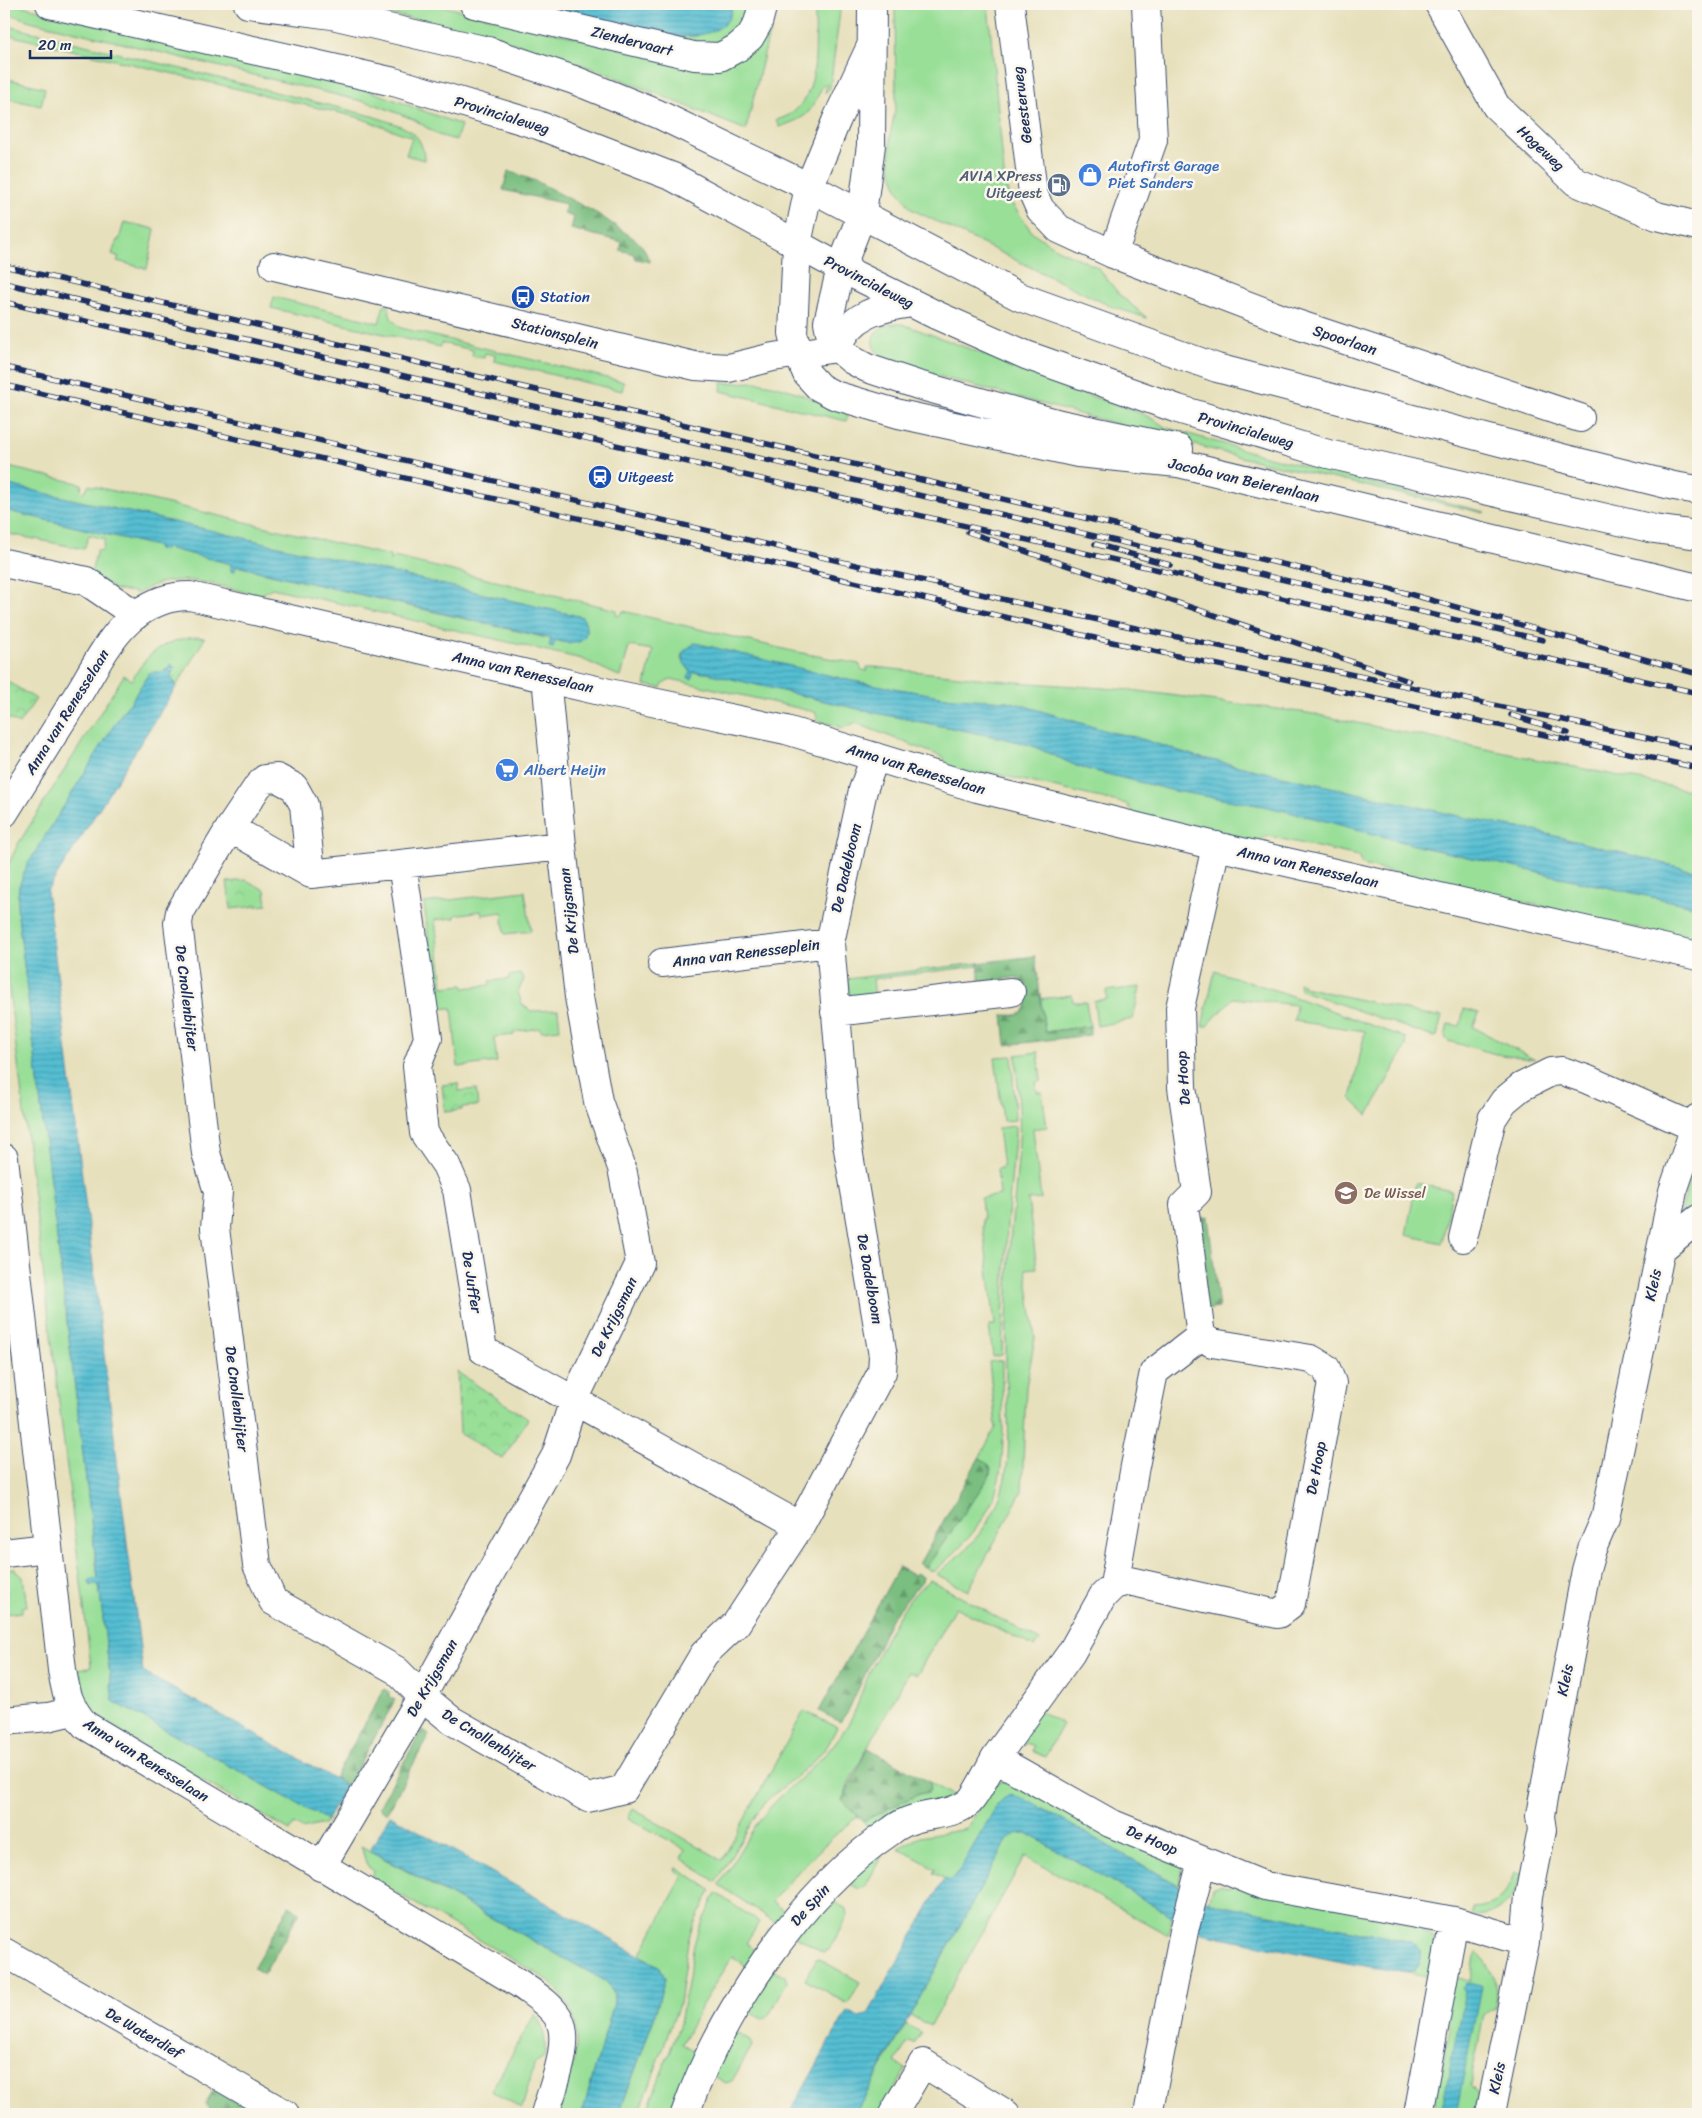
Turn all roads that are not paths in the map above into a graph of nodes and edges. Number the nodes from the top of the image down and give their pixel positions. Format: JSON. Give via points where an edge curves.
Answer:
{"nodes":[{"id":1,"x":50,"y":4,"type":"edge"},
{"id":2,"x":248,"y":4,"type":"edge"},
{"id":3,"x":474,"y":4,"type":"edge"},
{"id":4,"x":763,"y":4,"type":"edge"},
{"id":5,"x":872,"y":4,"type":"edge"},
{"id":6,"x":1010,"y":4,"type":"edge"},
{"id":7,"x":1146,"y":4,"type":"edge"},
{"id":8,"x":1439,"y":4,"type":"edge"},
{"id":9,"x":871,"y":46,"type":"junction"},
{"id":10,"x":809,"y":187,"type":"junction"},
{"id":11,"x":862,"y":214,"type":"junction"},
{"id":12,"x":1698,"y":226,"type":"edge"},
{"id":13,"x":797,"y":244,"type":"junction"},
{"id":14,"x":1113,"y":254,"type":"junction"},
{"id":15,"x":274,"y":266,"type":"dead end"},
{"id":16,"x":842,"y":268,"type":"junction"},
{"id":17,"x":912,"y":303,"type":"junction"},
{"id":18,"x":838,"y":348,"type":"junction"},
{"id":19,"x":798,"y":353,"type":"junction"},
{"id":20,"x":1580,"y":418,"type":"dead end"},
{"id":21,"x":1690,"y":487,"type":"edge"},
{"id":22,"x":1698,"y":535,"type":"edge"},
{"id":23,"x":4,"y":563,"type":"edge"},
{"id":24,"x":1698,"y":569,"type":"edge"},
{"id":25,"x":1698,"y":588,"type":"edge"},
{"id":26,"x":136,"y":615,"type":"junction"},
{"id":27,"x":546,"y":677,"type":"junction"},
{"id":28,"x":876,"y":757,"type":"junction"},
{"id":29,"x":4,"y":813,"type":"edge"},
{"id":30,"x":230,"y":828,"type":"junction"},
{"id":31,"x":562,"y":846,"type":"junction"},
{"id":32,"x":1216,"y":846,"type":"junction"},
{"id":33,"x":402,"y":864,"type":"junction"},
{"id":34,"x":312,"y":874,"type":"junction"},
{"id":35,"x":830,"y":943,"type":"junction"},
{"id":36,"x":1698,"y":956,"type":"edge"},
{"id":37,"x":662,"y":963,"type":"dead end"},
{"id":38,"x":1011,"y":992,"type":"dead end"},
{"id":39,"x":835,"y":1012,"type":"junction"},
{"id":40,"x":1696,"y":1122,"type":"edge"},
{"id":41,"x":4,"y":1158,"type":"edge"},
{"id":42,"x":1698,"y":1219,"type":"edge"},
{"id":43,"x":1463,"y":1238,"type":"dead end"},
{"id":44,"x":1661,"y":1249,"type":"junction"},
{"id":45,"x":1201,"y":1336,"type":"junction"},
{"id":46,"x":574,"y":1400,"type":"junction"},
{"id":47,"x":800,"y":1526,"type":"junction"},
{"id":48,"x":48,"y":1548,"type":"junction"},
{"id":49,"x":4,"y":1553,"type":"edge"},
{"id":50,"x":1114,"y":1584,"type":"junction"},
{"id":51,"x":422,"y":1696,"type":"junction"},
{"id":52,"x":73,"y":1711,"type":"junction"},
{"id":53,"x":4,"y":1721,"type":"edge"},
{"id":54,"x":995,"y":1758,"type":"junction"},
{"id":55,"x":321,"y":1868,"type":"junction"},
{"id":56,"x":1199,"y":1872,"type":"junction"},
{"id":57,"x":1454,"y":1922,"type":"junction"},
{"id":58,"x":1525,"y":1942,"type":"junction"},
{"id":59,"x":4,"y":1952,"type":"edge"},
{"id":60,"x":285,"y":2114,"type":"edge"},
{"id":61,"x":545,"y":2114,"type":"edge"},
{"id":62,"x":685,"y":2114,"type":"edge"},
{"id":63,"x":893,"y":2114,"type":"edge"},
{"id":64,"x":1006,"y":2114,"type":"edge"},
{"id":65,"x":1148,"y":2114,"type":"edge"},
{"id":66,"x":1418,"y":2114,"type":"edge"},
{"id":67,"x":1490,"y":2114,"type":"edge"}],
"edges":[{"from":1,"to":13,"type":"street","name":"Provincialeweg","via":[[394,82],[538,125],[674,177]]},
{"from":2,"to":10,"type":"street","via":[[332,15],[488,51],[574,80],[658,114]]},
{"from":3,"to":4,"type":"street","name":"Ziendervaart","via":[[694,56],[720,57],[750,37]]},
{"from":5,"to":9,"type":"street"},
{"from":6,"to":14,"type":"street","name":"Geesterweg","via":[[1033,193],[1040,209],[1059,229]]},
{"from":7,"to":14,"type":"street","via":[[1153,140]]},
{"from":8,"to":12,"type":"street","name":"Hogeweg","via":[[1496,106],[1576,182],[1657,216]]},
{"from":9,"to":10,"type":"street"},
{"from":9,"to":11,"type":"street","via":[[871,145]]},
{"from":10,"to":11,"type":"street"},
{"from":10,"to":13,"type":"street"},
{"from":11,"to":16,"type":"street"},
{"from":11,"to":21,"type":"street","via":[[1020,297],[1217,368]]},
{"from":13,"to":16,"type":"street","name":"Provincialeweg"},
{"from":13,"to":19,"type":"street","name":"Jacoba van Beierenlaan","via":[[793,309]]},
{"from":14,"to":20,"type":"street","name":"Spoorlaan","via":[[1291,322]]},
{"from":15,"to":19,"type":"street","name":"Stationsplein","via":[[695,366],[729,368]]},
{"from":16,"to":17,"type":"street","name":"Provincialeweg"},
{"from":16,"to":18,"type":"street","via":[[828,322],[831,337]]},
{"from":17,"to":18,"type":"street","via":[[885,307],[856,320]]},
{"from":17,"to":22,"type":"street","name":"Provincialeweg","via":[[1026,355],[1178,410],[1328,454],[1654,529]]},
{"from":18,"to":19,"type":"street","name":"Stationsplein"},
{"from":18,"to":24,"type":"street","name":"Jacoba van Beierenlaan","via":[[852,360],[874,371],[1060,424],[1145,440]]},
{"from":19,"to":25,"type":"street","name":"Jacoba van Beierenlaan","via":[[807,374],[819,386],[834,395],[898,414],[1078,453],[1178,463]]},
{"from":23,"to":26,"type":"street","via":[[86,581]]},
{"from":26,"to":27,"type":"street","name":"Anna van Renesselaan","via":[[160,600],[190,596]]},
{"from":26,"to":29,"type":"street","name":"Anna van Renesselaan","via":[[120,630],[102,656]]},
{"from":27,"to":28,"type":"street","name":"Anna van Renesselaan","via":[[786,730]]},
{"from":27,"to":31,"type":"street","name":"De Krijgsman"},
{"from":28,"to":32,"type":"street","name":"Anna van Renesselaan","via":[[977,788]]},
{"from":28,"to":35,"type":"street","name":"De Dadelboom","via":[[863,790]]},
{"from":30,"to":34,"type":"street"},
{"from":30,"to":34,"type":"street","via":[[265,780],[277,778],[294,787],[304,805]]},
{"from":30,"to":51,"type":"street","name":"De Cnollenbijter","via":[[180,912],[178,923],[206,1153],[218,1192],[215,1228],[258,1565],[273,1601],[396,1670]]},
{"from":31,"to":33,"type":"street"},
{"from":31,"to":46,"type":"street","name":"De Krijgsman","via":[[579,997],[598,1101],[622,1168],[640,1263]]},
{"from":32,"to":36,"type":"street","name":"Anna van Renesselaan"},
{"from":32,"to":45,"type":"street","name":"De Hoop","via":[[1180,1008],[1182,1087],[1197,1192],[1184,1205]]},
{"from":33,"to":34,"type":"street"},
{"from":33,"to":46,"type":"street","name":"De Juffer","via":[[428,1038],[417,1066],[424,1133],[446,1165],[458,1190],[482,1350]]},
{"from":35,"to":37,"type":"street","name":"Anna van Renesseplein"},
{"from":35,"to":39,"type":"street","name":"De Dadelboom"},
{"from":38,"to":39,"type":"street"},
{"from":39,"to":47,"type":"street","name":"De Dadelboom","via":[[848,1143],[884,1356],[882,1372]]},
{"from":40,"to":43,"type":"street","name":"Kleis","via":[[1562,1071],[1552,1072],[1521,1087],[1504,1101],[1492,1120]]},
{"from":40,"to":44,"type":"street","name":"Kleis","via":[[1673,1191]]},
{"from":41,"to":48,"type":"street","name":"Anna van Renesselaan"},
{"from":42,"to":44,"type":"street","name":"Kleis"},
{"from":44,"to":58,"type":"street","name":"Kleis","via":[[1605,1519],[1586,1570],[1541,1810],[1542,1830],[1529,1896]]},
{"from":45,"to":50,"type":"street","via":[[1154,1372]]},
{"from":45,"to":50,"type":"street","name":"De Hoop","via":[[1212,1343],[1311,1359],[1326,1368],[1332,1382],[1291,1604],[1278,1614],[1129,1581]]},
{"from":46,"to":47,"type":"street","name":"De Juffer"},
{"from":46,"to":51,"type":"street","name":"De Krijgsman","via":[[556,1455]]},
{"from":47,"to":51,"type":"street","name":"De Cnollenbijter","via":[[736,1624],[704,1654],[624,1789],[588,1798],[451,1720]]},
{"from":48,"to":49,"type":"street"},
{"from":48,"to":52,"type":"street","name":"Anna van Renesselaan","via":[[62,1670],[66,1695]]},
{"from":50,"to":54,"type":"street","via":[[1103,1596],[1071,1653]]},
{"from":51,"to":55,"type":"street","name":"De Krijgsman"},
{"from":52,"to":53,"type":"street","via":[[48,1718]]},
{"from":52,"to":55,"type":"street","name":"Anna van Renesselaan","via":[[85,1725]]},
{"from":54,"to":56,"type":"street","name":"De Hoop"},
{"from":54,"to":62,"type":"street","name":"De Spin","via":[[970,1802],[950,1812],[914,1819],[891,1830],[837,1875],[784,1934],[738,2003],[696,2083]]},
{"from":55,"to":61,"type":"street","name":"Anna van Renesselaan","via":[[520,1984],[543,2001],[558,2018],[564,2035]]},
{"from":56,"to":57,"type":"street","name":"De Hoop"},
{"from":56,"to":65,"type":"street","via":[[1184,1931]]},
{"from":57,"to":58,"type":"street","name":"De Hoop"},
{"from":57,"to":66,"type":"street"},
{"from":58,"to":67,"type":"street","name":"Kleis"},
{"from":59,"to":60,"type":"street","name":"De Waterdief"},
{"from":63,"to":64,"type":"street","via":[[923,2063]]}]}
